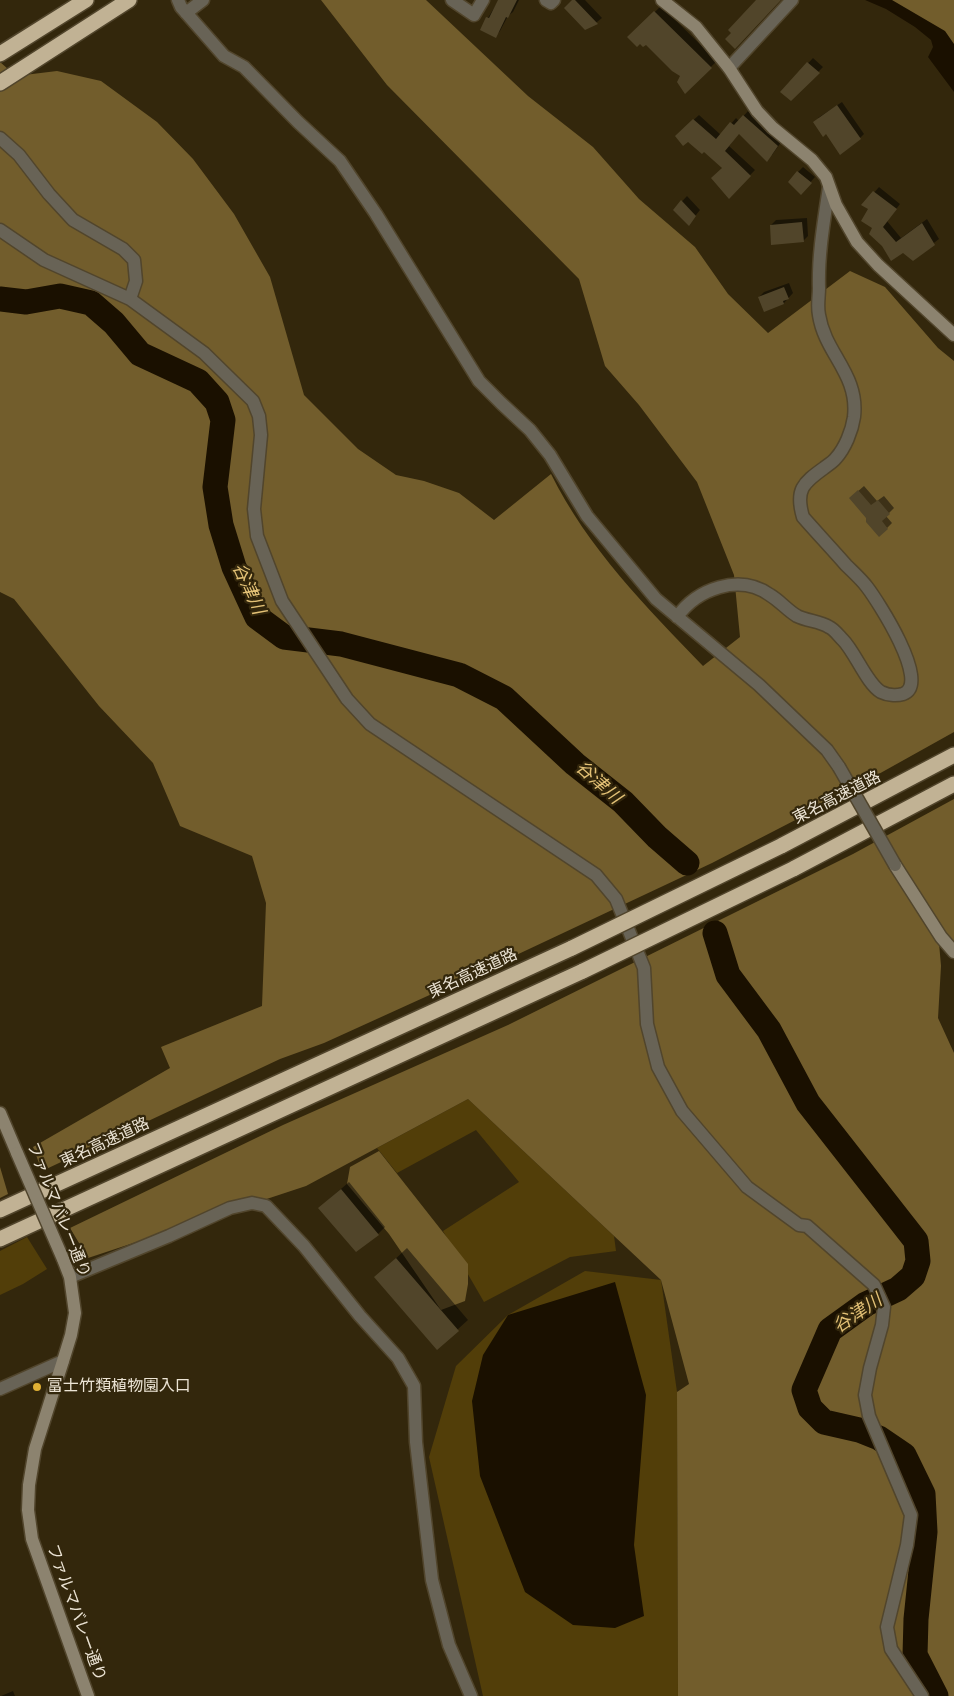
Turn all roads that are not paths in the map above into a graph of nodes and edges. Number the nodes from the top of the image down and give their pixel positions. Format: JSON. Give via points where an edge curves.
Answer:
{"nodes":[{"id":1,"x":86,"y":0,"type":"edge"},
{"id":2,"x":129,"y":0,"type":"edge"},
{"id":3,"x":203,"y":0,"type":"edge"},
{"id":4,"x":452,"y":0,"type":"edge"},
{"id":5,"x":483,"y":0,"type":"edge"},
{"id":6,"x":546,"y":0,"type":"edge"},
{"id":7,"x":554,"y":0,"type":"edge"},
{"id":8,"x":662,"y":0,"type":"edge"},
{"id":9,"x":792,"y":0,"type":"edge"},
{"id":10,"x":182,"y":7,"type":"edge"},
{"id":11,"x":0,"y":54,"type":"edge"},
{"id":12,"x":729,"y":68,"type":"junction"},
{"id":13,"x":0,"y":83,"type":"edge"},
{"id":14,"x":0,"y":138,"type":"edge"},
{"id":15,"x":829,"y":187,"type":"junction"},
{"id":16,"x":0,"y":230,"type":"edge"},
{"id":17,"x":130,"y":299,"type":"junction"},
{"id":18,"x":954,"y":335,"type":"edge"},
{"id":19,"x":677,"y":617,"type":"junction"},
{"id":20,"x":954,"y":755,"type":"edge"},
{"id":21,"x":954,"y":784,"type":"edge"},
{"id":22,"x":954,"y":952,"type":"edge"},
{"id":23,"x":0,"y":1113,"type":"edge"},
{"id":24,"x":0,"y":1210,"type":"edge"},
{"id":25,"x":0,"y":1239,"type":"edge"},
{"id":26,"x":70,"y":1277,"type":"junction"},
{"id":27,"x":63,"y":1361,"type":"junction"},
{"id":28,"x":0,"y":1389,"type":"edge"},
{"id":29,"x":88,"y":1696,"type":"edge"},
{"id":30,"x":471,"y":1696,"type":"edge"},
{"id":31,"x":922,"y":1696,"type":"edge"}],
"edges":[{"from":1,"to":11,"type":"highway"},
{"from":2,"to":13,"type":"highway"},
{"from":3,"to":10,"type":"street"},
{"from":4,"to":5,"type":"street","via":[[474,15]]},
{"from":6,"to":7,"type":"street","via":[[551,3]]},
{"from":8,"to":12,"type":"street","via":[[696,27]]},
{"from":9,"to":12,"type":"street"},
{"from":10,"to":19,"type":"street","via":[[224,56],[244,67],[340,162],[376,214],[479,381],[530,430],[550,455],[587,516],[656,599]]},
{"from":12,"to":15,"type":"street","via":[[757,111],[812,160],[826,177]]},
{"from":14,"to":17,"type":"street","via":[[19,155],[73,220],[134,260],[136,281]]},
{"from":15,"to":18,"type":"street","via":[[857,242]]},
{"from":15,"to":19,"type":"street","via":[[818,268],[819,314],[830,347],[848,377],[854,417],[850,436],[836,459],[804,483],[799,504],[803,517],[867,586],[892,626],[909,663],[909,690],[890,695],[876,689],[845,641],[830,627],[797,616],[770,594],[756,588],[724,586],[705,592],[684,607]]},
{"from":16,"to":17,"type":"street","via":[[44,260]]},
{"from":17,"to":31,"type":"street","via":[[204,353],[253,401],[261,435],[254,508],[258,536],[282,601],[347,698],[370,724],[596,875],[616,899],[644,968],[647,1024],[658,1067],[682,1110],[747,1187],[799,1225],[807,1226],[874,1285],[884,1307],[865,1395],[869,1416],[910,1515],[907,1545],[887,1627],[891,1649]]},
{"from":19,"to":22,"type":"street","bridge":true,"via":[[759,684],[827,750],[894,865]]},
{"from":20,"to":24,"type":"highway","name":"東名高速道路","bridge":true,"via":[[782,846],[572,948]]},
{"from":21,"to":25,"type":"highway","bridge":true,"via":[[793,869],[584,971]]},
{"from":23,"to":26,"type":"street","name":"ファルマバレー通り","bridge":true},
{"from":26,"to":27,"type":"street","name":"ファルマバレー通り","via":[[74,1313]]},
{"from":26,"to":30,"type":"street","via":[[230,1208],[252,1203],[266,1206],[272,1212],[398,1358],[414,1386],[416,1442],[432,1580],[449,1645]]},
{"from":27,"to":28,"type":"street"},
{"from":27,"to":29,"type":"street","name":"ファルマバレー通り","via":[[35,1449],[28,1510],[32,1539]]}]}
